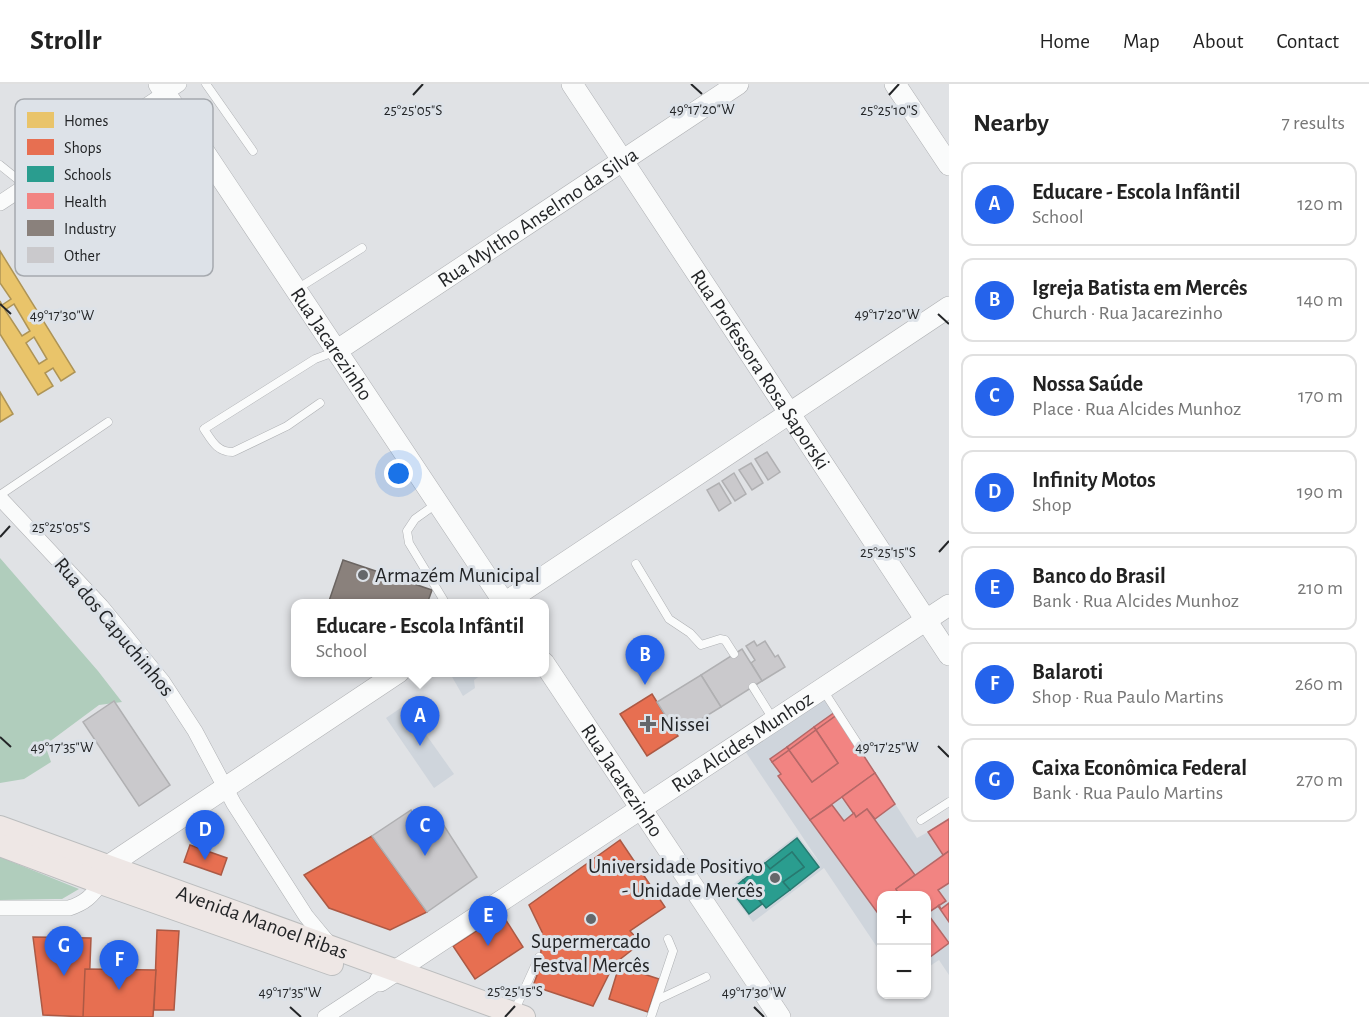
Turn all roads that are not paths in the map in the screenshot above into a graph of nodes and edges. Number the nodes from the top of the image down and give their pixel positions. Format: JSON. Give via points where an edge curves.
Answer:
{"nodes":[{"id":1,"x":206,"y":84,"type":"edge"},
{"id":2,"x":572,"y":84,"type":"edge"},
{"id":3,"x":738,"y":84,"type":"edge"},
{"id":4,"x":895,"y":84,"type":"edge"},
{"id":5,"x":168,"y":87,"type":"edge"},
{"id":6,"x":151,"y":99,"type":"edge"},
{"id":7,"x":253,"y":151,"type":"dead end"},
{"id":8,"x":213,"y":158,"type":"edge"},
{"id":9,"x":623,"y":160,"type":"junction"},
{"id":10,"x":0,"y":165,"type":"edge"},
{"id":11,"x":949,"y":165,"type":"edge"},
{"id":12,"x":15,"y":177,"type":"edge"},
{"id":13,"x":15,"y":193,"type":"edge"},
{"id":14,"x":0,"y":203,"type":"edge"},
{"id":15,"x":362,"y":248,"type":"dead end"},
{"id":16,"x":296,"y":290,"type":"junction"},
{"id":17,"x":949,"y":308,"type":"edge"},
{"id":18,"x":336,"y":351,"type":"junction"},
{"id":19,"x":320,"y":403,"type":"dead end"},
{"id":20,"x":789,"y":413,"type":"junction"},
{"id":21,"x":108,"y":422,"type":"dead end"},
{"id":22,"x":0,"y":496,"type":"edge"},
{"id":23,"x":437,"y":503,"type":"junction"},
{"id":24,"x":636,"y":564,"type":"dead end"},
{"id":25,"x":443,"y":599,"type":"edge"},
{"id":26,"x":501,"y":599,"type":"edge"},
{"id":27,"x":510,"y":599,"type":"edge"},
{"id":28,"x":949,"y":605,"type":"edge"},
{"id":29,"x":926,"y":620,"type":"junction"},
{"id":30,"x":734,"y":654,"type":"dead end"},
{"id":31,"x":949,"y":655,"type":"edge"},
{"id":32,"x":549,"y":670,"type":"edge"},
{"id":33,"x":392,"y":677,"type":"edge"},
{"id":34,"x":753,"y":687,"type":"dead end"},
{"id":35,"x":822,"y":689,"type":"junction"},
{"id":36,"x":774,"y":721,"type":"junction"},
{"id":37,"x":863,"y":752,"type":"dead end"},
{"id":38,"x":226,"y":788,"type":"junction"},
{"id":39,"x":949,"y":802,"type":"edge"},
{"id":40,"x":641,"y":808,"type":"junction"},
{"id":41,"x":921,"y":820,"type":"dead end"},
{"id":42,"x":0,"y":827,"type":"edge"},
{"id":43,"x":0,"y":845,"type":"edge"},
{"id":44,"x":104,"y":875,"type":"junction"},
{"id":45,"x":0,"y":908,"type":"edge"},
{"id":46,"x":669,"y":939,"type":"dead end"},
{"id":47,"x":332,"y":948,"type":"junction"},
{"id":48,"x":539,"y":957,"type":"dead end"},
{"id":49,"x":387,"y":976,"type":"junction"},
{"id":50,"x":706,"y":977,"type":"dead end"},
{"id":51,"x":657,"y":1000,"type":"junction"},
{"id":52,"x":519,"y":1015,"type":"edge"},
{"id":53,"x":325,"y":1017,"type":"edge"},
{"id":54,"x":480,"y":1017,"type":"edge"},
{"id":55,"x":651,"y":1017,"type":"edge"},
{"id":56,"x":780,"y":1017,"type":"edge"}],
"edges":[{"from":1,"to":7,"type":"lane"},
{"from":2,"to":9,"type":"street","name":"Rua Professora Rosa Saporski"},
{"from":3,"to":9,"type":"street","name":"Rua Myltho Anselmo da Silva"},
{"from":4,"to":11,"type":"street"},
{"from":5,"to":6,"type":"street"},
{"from":8,"to":16,"type":"street","name":"Rua Jacarezinho"},
{"from":9,"to":18,"type":"street","name":"Rua Myltho Anselmo da Silva"},
{"from":9,"to":20,"type":"street","name":"Rua Professora Rosa Saporski"},
{"from":10,"to":12,"type":"lane"},
{"from":13,"to":14,"type":"street"},
{"from":15,"to":16,"type":"lane"},
{"from":16,"to":18,"type":"street","name":"Rua Jacarezinho"},
{"from":17,"to":20,"type":"street"},
{"from":18,"to":19,"type":"lane","via":[[315,359],[204,429],[217,447],[233,452],[287,426]]},
{"from":18,"to":23,"type":"street","name":"Rua Jacarezinho"},
{"from":20,"to":27,"type":"street"},
{"from":20,"to":29,"type":"street","name":"Rua Professora Rosa Saporski"},
{"from":21,"to":22,"type":"lane"},
{"from":22,"to":38,"type":"street","name":"Rua dos Capuchinhos","via":[[145,657],[179,705]]},
{"from":23,"to":25,"type":"lane","via":[[415,519],[407,531],[408,543]]},
{"from":23,"to":26,"type":"street","name":"Rua Jacarezinho"},
{"from":24,"to":30,"type":"lane","via":[[669,619],[701,645],[725,640]]},
{"from":28,"to":29,"type":"street","name":"Rua Alcides Munhoz"},
{"from":29,"to":31,"type":"street","name":"Rua Professora Rosa Saporski"},
{"from":29,"to":35,"type":"street","name":"Rua Alcides Munhoz"},
{"from":32,"to":40,"type":"street","name":"Rua Jacarezinho"},
{"from":33,"to":38,"type":"street"},
{"from":34,"to":36,"type":"lane"},
{"from":35,"to":36,"type":"street","name":"Rua Alcides Munhoz"},
{"from":35,"to":37,"type":"lane"},
{"from":36,"to":40,"type":"street","name":"Rua Alcides Munhoz"},
{"from":38,"to":44,"type":"street"},
{"from":38,"to":47,"type":"street","name":"Rua dos Capuchinhos","via":[[306,916]]},
{"from":39,"to":41,"type":"lane"},
{"from":40,"to":49,"type":"street","name":"Rua Alcides Munhoz"},
{"from":40,"to":56,"type":"street","name":"Rua Jacarezinho"},
{"from":42,"to":44,"type":"main road","name":"Avenida Manoel Ribas"},
{"from":43,"to":44,"type":"main road","name":"Avenida Manoel Ribas"},
{"from":44,"to":45,"type":"street","via":[[90,898],[80,905]]},
{"from":44,"to":47,"type":"main road","name":"Avenida Manoel Ribas"},
{"from":44,"to":49,"type":"main road","name":"Avenida Manoel Ribas"},
{"from":46,"to":51,"type":"lane","via":[[673,951]]},
{"from":47,"to":49,"type":"main road","name":"Avenida Manoel Ribas"},
{"from":48,"to":52,"type":"lane"},
{"from":49,"to":52,"type":"main road","name":"Avenida Manoel Ribas"},
{"from":49,"to":53,"type":"street","name":"Rua Alcides Munhoz"},
{"from":49,"to":54,"type":"main road","name":"Avenida Manoel Ribas"},
{"from":50,"to":51,"type":"lane"},
{"from":51,"to":55,"type":"lane"}]}
